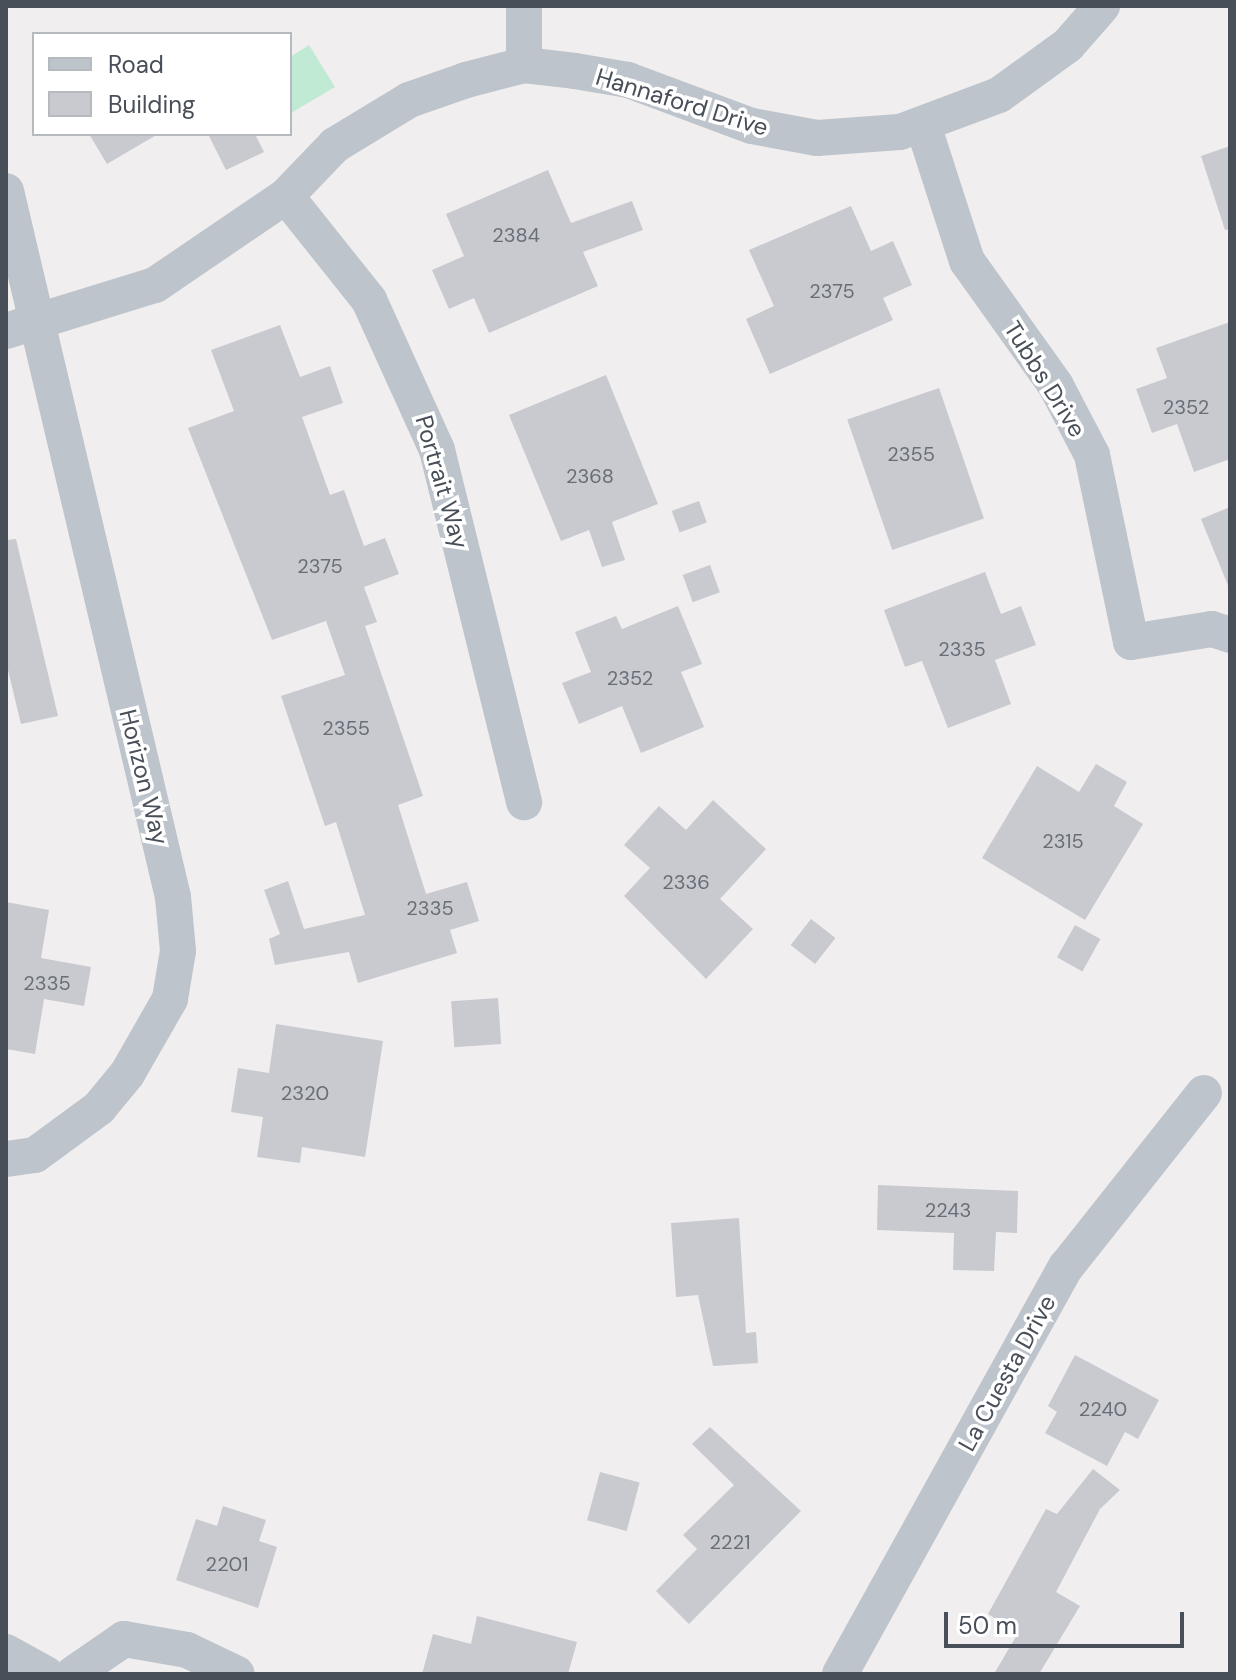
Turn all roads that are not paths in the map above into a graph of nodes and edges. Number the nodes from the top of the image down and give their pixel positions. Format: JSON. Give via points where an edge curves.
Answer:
{"nodes":[{"id":1,"x":524,"y":6,"type":"edge"},
{"id":2,"x":1102,"y":6,"type":"edge"},
{"id":3,"x":524,"y":65,"type":"junction"},
{"id":4,"x":924,"y":128,"type":"junction"},
{"id":5,"x":6,"y":191,"type":"edge"},
{"id":6,"x":286,"y":196,"type":"junction"},
{"id":7,"x":20,"y":328,"type":"edge"},
{"id":8,"x":1230,"y":635,"type":"edge"},
{"id":9,"x":524,"y":802,"type":"dead end"},
{"id":10,"x":1204,"y":1093,"type":"dead end"},
{"id":11,"x":6,"y":1159,"type":"edge"},
{"id":12,"x":6,"y":1652,"type":"edge"},
{"id":13,"x":46,"y":1674,"type":"edge"},
{"id":14,"x":73,"y":1674,"type":"edge"},
{"id":15,"x":237,"y":1674,"type":"edge"},
{"id":16,"x":840,"y":1674,"type":"edge"}],
"edges":[{"from":1,"to":3,"type":"street"},
{"from":2,"to":4,"type":"street","name":"Hannaford Drive","via":[[1035,73]]},
{"from":3,"to":4,"type":"street","name":"Hannaford Drive","via":[[628,80],[752,126],[817,138]]},
{"from":3,"to":6,"type":"street","name":"Hannaford Drive","via":[[409,100],[335,145]]},
{"from":4,"to":8,"type":"street","name":"Tubbs Drive","via":[[967,261],[1056,386],[1092,455],[1131,642],[1212,629]]},
{"from":5,"to":7,"type":"street","name":"Horizon Way"},
{"from":6,"to":7,"type":"street","name":"Hannaford Drive","via":[[155,285]]},
{"from":6,"to":9,"type":"street","name":"Portrait Way","via":[[369,300],[437,450]]},
{"from":7,"to":11,"type":"street","name":"Horizon Way","via":[[173,897],[178,951],[170,999],[127,1074],[99,1108],[35,1155]]},
{"from":10,"to":16,"type":"street","name":"La Cuesta Drive","via":[[1066,1267]]},
{"from":12,"to":13,"type":"street"},
{"from":14,"to":15,"type":"street","via":[[124,1639],[153,1640]]}]}
